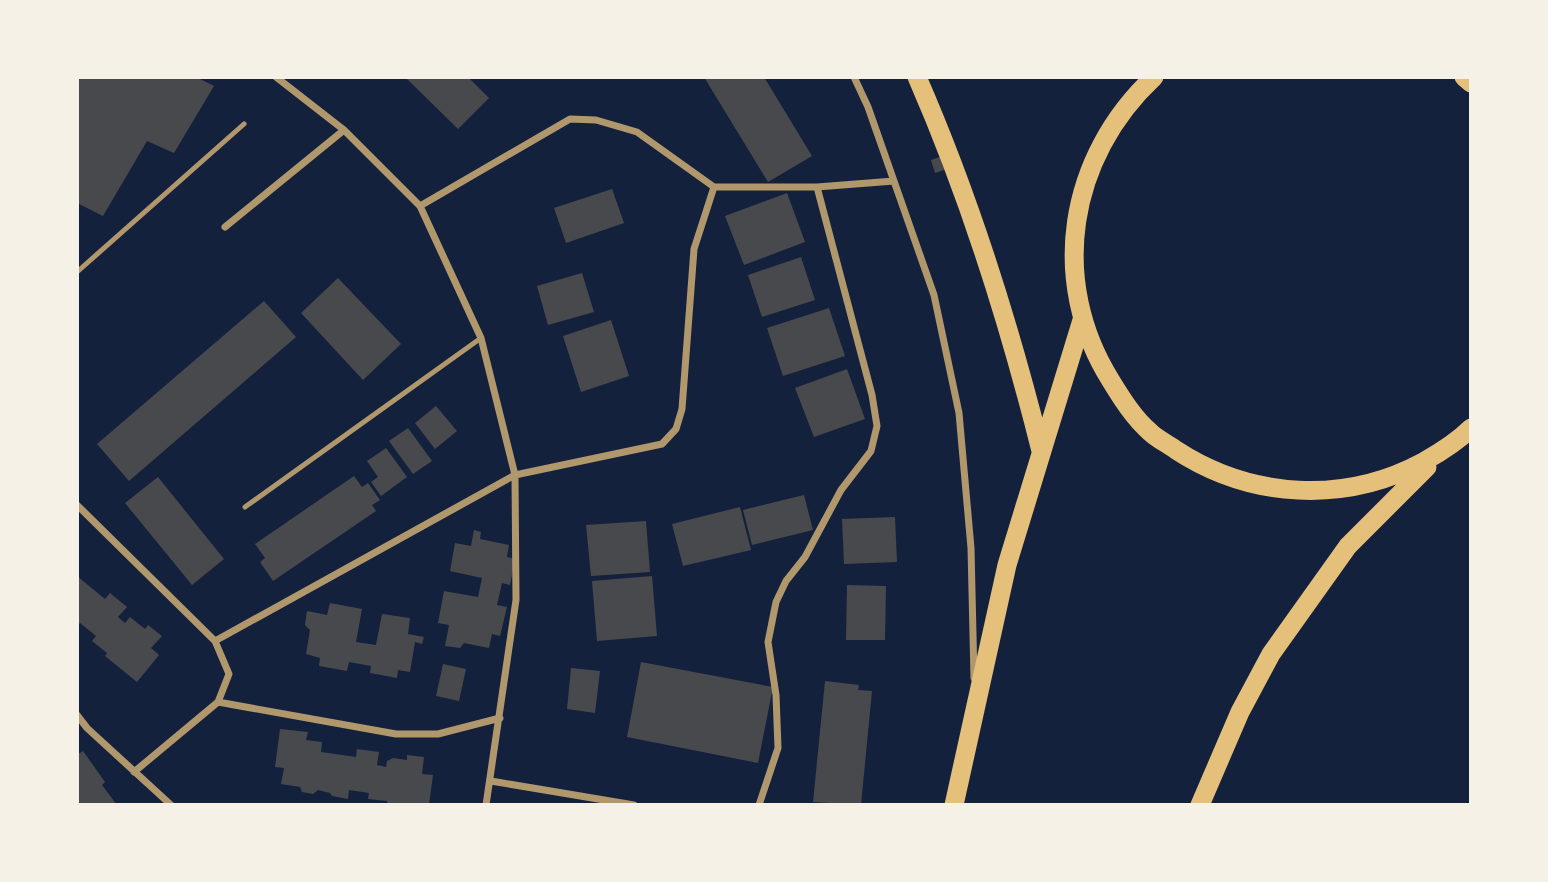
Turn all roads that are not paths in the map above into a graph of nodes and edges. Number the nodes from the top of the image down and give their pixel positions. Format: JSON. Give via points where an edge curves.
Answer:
{"nodes":[{"id":1,"x":276,"y":77,"type":"edge"},
{"id":2,"x":855,"y":77,"type":"edge"},
{"id":3,"x":918,"y":77,"type":"edge"},
{"id":4,"x":1154,"y":77,"type":"edge"},
{"id":5,"x":1464,"y":77,"type":"edge"},
{"id":6,"x":1471,"y":83,"type":"edge"},
{"id":7,"x":244,"y":124,"type":"dead end"},
{"id":8,"x":344,"y":130,"type":"junction"},
{"id":9,"x":894,"y":181,"type":"junction"},
{"id":10,"x":714,"y":187,"type":"junction"},
{"id":11,"x":817,"y":187,"type":"junction"},
{"id":12,"x":420,"y":206,"type":"junction"},
{"id":13,"x":225,"y":227,"type":"dead end"},
{"id":14,"x":77,"y":272,"type":"edge"},
{"id":15,"x":1082,"y":320,"type":"junction"},
{"id":16,"x":481,"y":338,"type":"junction"},
{"id":17,"x":1469,"y":432,"type":"edge"},
{"id":18,"x":1442,"y":452,"type":"junction"},
{"id":19,"x":1041,"y":454,"type":"junction"},
{"id":20,"x":515,"y":475,"type":"junction"},
{"id":21,"x":77,"y":505,"type":"edge"},
{"id":22,"x":245,"y":506,"type":"dead end"},
{"id":23,"x":215,"y":641,"type":"junction"},
{"id":24,"x":218,"y":702,"type":"junction"},
{"id":25,"x":975,"y":713,"type":"junction"},
{"id":26,"x":77,"y":715,"type":"edge"},
{"id":27,"x":500,"y":718,"type":"junction"},
{"id":28,"x":134,"y":772,"type":"junction"},
{"id":29,"x":491,"y":781,"type":"junction"},
{"id":30,"x":172,"y":805,"type":"edge"},
{"id":31,"x":486,"y":805,"type":"edge"},
{"id":32,"x":634,"y":805,"type":"edge"},
{"id":33,"x":759,"y":805,"type":"edge"},
{"id":34,"x":954,"y":805,"type":"edge"},
{"id":35,"x":1200,"y":805,"type":"edge"}],
"edges":[{"from":1,"to":8,"type":"street"},
{"from":2,"to":9,"type":"street"},
{"from":3,"to":19,"type":"highway","via":[[986,253]]},
{"from":4,"to":15,"type":"highway","via":[[1116,120],[1091,166],[1076,216],[1073,268]]},
{"from":5,"to":6,"type":"highway"},
{"from":7,"to":14,"type":"lane"},
{"from":8,"to":12,"type":"street"},
{"from":8,"to":13,"type":"street"},
{"from":9,"to":11,"type":"street"},
{"from":9,"to":25,"type":"street","via":[[934,295],[959,413],[971,548]]},
{"from":10,"to":11,"type":"street"},
{"from":10,"to":12,"type":"street","via":[[637,132],[596,120],[570,119]]},
{"from":10,"to":20,"type":"street","via":[[694,249],[685,387],[676,429],[662,444]]},
{"from":11,"to":33,"type":"street","via":[[877,426],[871,451],[841,490],[776,602],[768,642],[778,748]]},
{"from":12,"to":16,"type":"street"},
{"from":15,"to":18,"type":"highway","via":[[1098,362],[1150,433],[1229,477],[1272,488],[1328,490],[1361,486]]},
{"from":15,"to":19,"type":"highway"},
{"from":16,"to":20,"type":"street"},
{"from":16,"to":22,"type":"lane"},
{"from":17,"to":18,"type":"highway"},
{"from":18,"to":35,"type":"highway","via":[[1348,546],[1271,654]]},
{"from":19,"to":25,"type":"highway","via":[[1007,565]]},
{"from":20,"to":23,"type":"street"},
{"from":20,"to":27,"type":"street","via":[[516,600]]},
{"from":21,"to":23,"type":"street"},
{"from":23,"to":24,"type":"street","via":[[229,674]]},
{"from":24,"to":27,"type":"street","via":[[396,734],[438,734]]},
{"from":24,"to":28,"type":"street"},
{"from":25,"to":34,"type":"highway"},
{"from":26,"to":28,"type":"street"},
{"from":27,"to":29,"type":"street"},
{"from":28,"to":30,"type":"street"},
{"from":29,"to":31,"type":"street"},
{"from":29,"to":32,"type":"street"}]}
